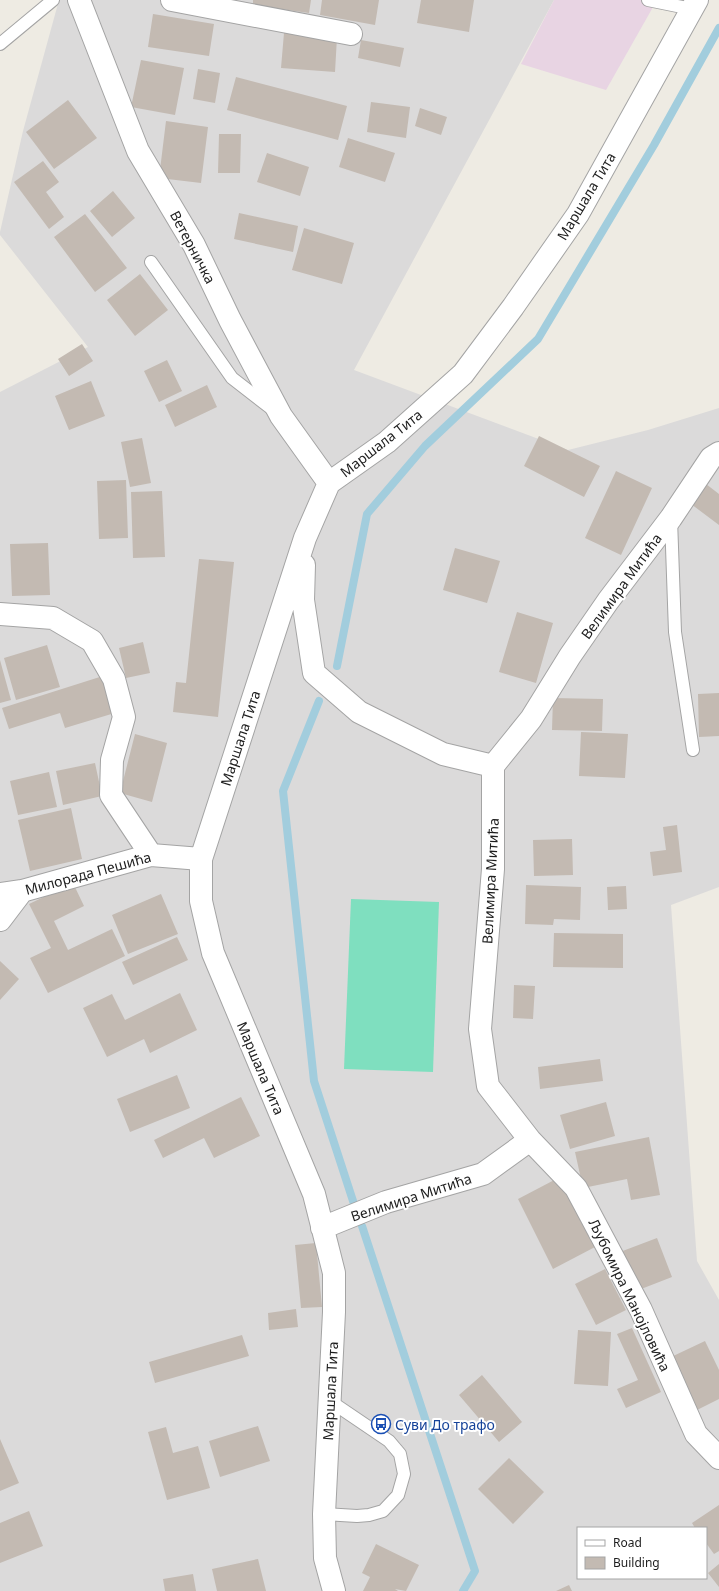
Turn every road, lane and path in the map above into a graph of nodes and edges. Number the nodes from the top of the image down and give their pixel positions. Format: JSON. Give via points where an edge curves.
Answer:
{"nodes":[{"id":1,"x":53,"y":0,"type":"edge"},
{"id":2,"x":79,"y":0,"type":"edge"},
{"id":3,"x":172,"y":0,"type":"edge"},
{"id":4,"x":648,"y":0,"type":"edge"},
{"id":5,"x":665,"y":2,"type":"edge"},
{"id":6,"x":695,"y":4,"type":"edge"},
{"id":7,"x":351,"y":34,"type":"dead end"},
{"id":8,"x":0,"y":44,"type":"edge"},
{"id":9,"x":151,"y":262,"type":"dead end"},
{"id":10,"x":281,"y":416,"type":"junction"},
{"id":11,"x":719,"y":453,"type":"edge"},
{"id":12,"x":329,"y":483,"type":"junction"},
{"id":13,"x":671,"y":518,"type":"junction"},
{"id":14,"x":305,"y":538,"type":"junction"},
{"id":15,"x":0,"y":614,"type":"edge"},
{"id":16,"x":693,"y":750,"type":"dead end"},
{"id":17,"x":493,"y":766,"type":"junction"},
{"id":18,"x":151,"y":855,"type":"junction"},
{"id":19,"x":200,"y":859,"type":"junction"},
{"id":20,"x":22,"y":891,"type":"junction"},
{"id":21,"x":0,"y":894,"type":"edge"},
{"id":22,"x":0,"y":920,"type":"edge"},
{"id":23,"x":530,"y":1140,"type":"junction"},
{"id":24,"x":322,"y":1228,"type":"junction"},
{"id":25,"x":330,"y":1401,"type":"junction"},
{"id":26,"x":719,"y":1458,"type":"edge"},
{"id":27,"x":324,"y":1514,"type":"junction"},
{"id":28,"x":334,"y":1591,"type":"edge"}],
"edges":[{"from":1,"to":8,"type":"lane"},
{"from":2,"to":10,"type":"street","name":"Ветерничка","via":[[138,151],[194,246]]},
{"from":3,"to":7,"type":"street"},
{"from":4,"to":5,"type":"lane"},
{"from":5,"to":6,"type":"lane"},
{"from":6,"to":12,"type":"street","name":"Маршала Тита","via":[[578,214],[463,374],[387,442]]},
{"from":9,"to":10,"type":"lane","via":[[232,378]]},
{"from":10,"to":12,"type":"street","name":"Ветерничка"},
{"from":11,"to":13,"type":"street","name":"Велимира Митића","via":[[711,458]]},
{"from":12,"to":14,"type":"street","name":"Маршала Тита"},
{"from":13,"to":16,"type":"lane","via":[[675,632]]},
{"from":13,"to":17,"type":"street","name":"Велимира Митића","via":[[608,601],[570,656],[531,720]]},
{"from":14,"to":17,"type":"street","via":[[303,600],[314,673],[359,712],[443,754]]},
{"from":14,"to":19,"type":"street","name":"Маршала Тита"},
{"from":15,"to":18,"type":"street","via":[[53,618],[92,641],[114,679],[124,717],[112,760],[111,795]]},
{"from":17,"to":23,"type":"street","name":"Велимира Митића","via":[[493,869],[480,1029],[488,1086]]},
{"from":18,"to":19,"type":"street","name":"Милорада Пешића"},
{"from":18,"to":20,"type":"street","name":"Милорада Пешића"},
{"from":19,"to":24,"type":"street","name":"Маршала Тита","via":[[200,901],[213,953],[314,1194]]},
{"from":20,"to":21,"type":"street","name":"Милорада Пешића"},
{"from":20,"to":22,"type":"street"},
{"from":23,"to":24,"type":"street","name":"Велимира Митића","via":[[483,1174],[386,1202]]},
{"from":23,"to":26,"type":"street","name":"Љубомира Манојловића","via":[[576,1188],[641,1310],[696,1434]]},
{"from":24,"to":25,"type":"street","name":"Маршала Тита","via":[[334,1273]]},
{"from":25,"to":27,"type":"street","name":"Маршала Тита"},
{"from":25,"to":27,"type":"lane","via":[[389,1441],[400,1454],[404,1474],[398,1495],[383,1511],[357,1516]]},
{"from":27,"to":28,"type":"street","name":"Маршала Тита","via":[[325,1558]]}]}
